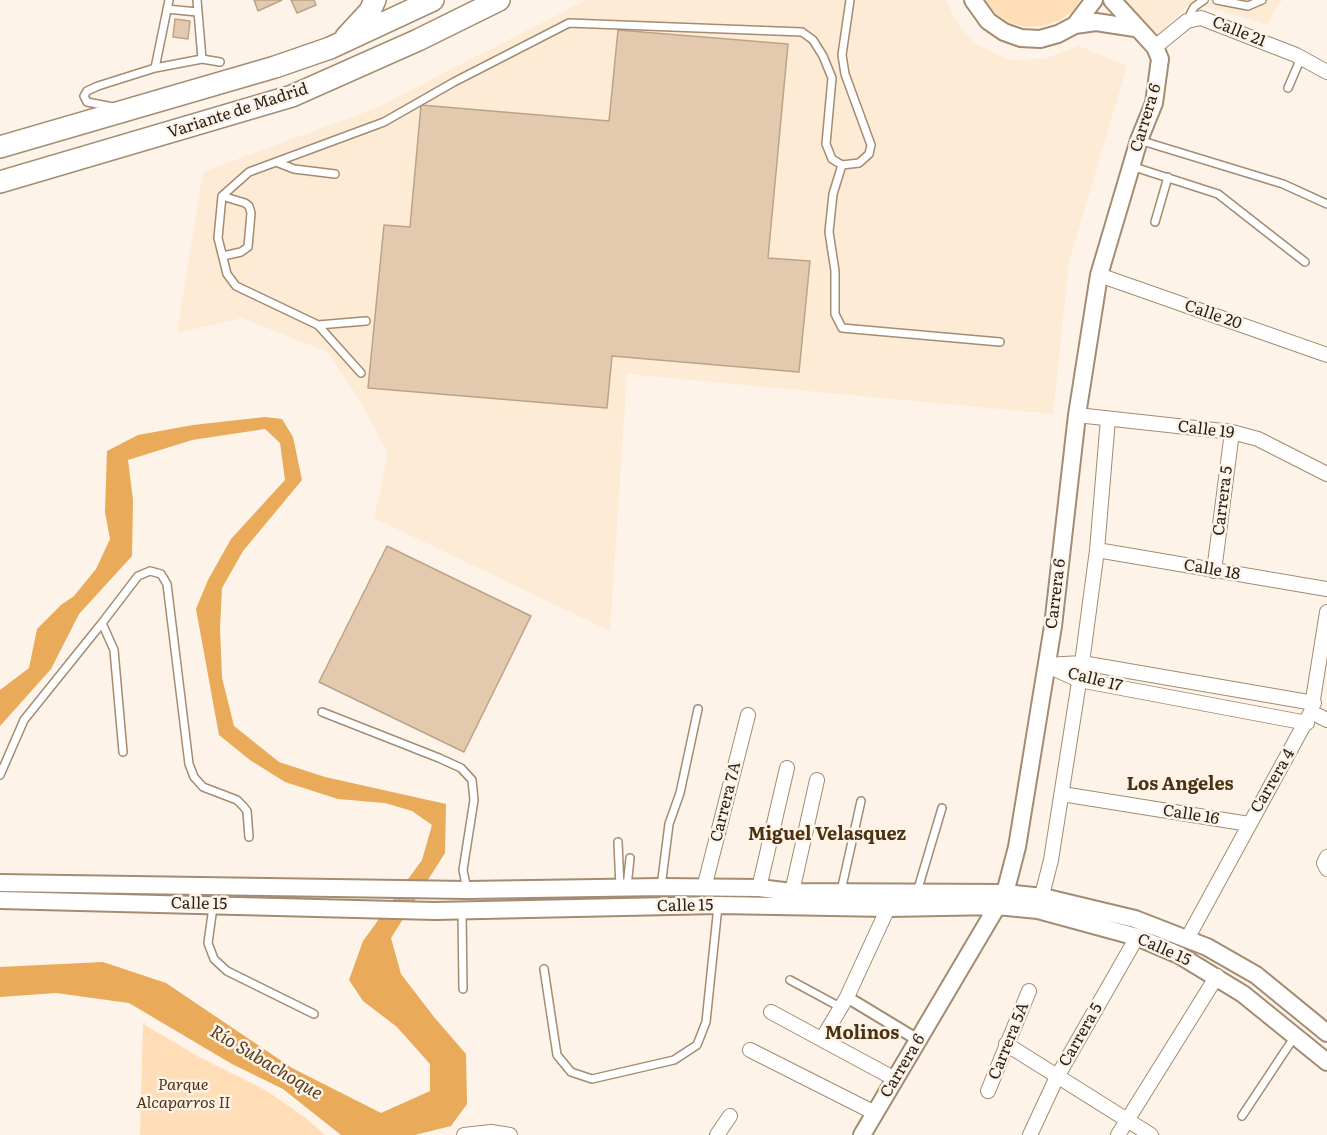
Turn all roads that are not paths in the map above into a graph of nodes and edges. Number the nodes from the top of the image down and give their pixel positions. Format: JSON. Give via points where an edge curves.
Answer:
{"nodes":[{"id":1,"x":168,"y":0,"type":"edge"},
{"id":2,"x":197,"y":0,"type":"edge"},
{"id":3,"x":375,"y":0,"type":"edge"},
{"id":4,"x":433,"y":0,"type":"edge"},
{"id":5,"x":499,"y":0,"type":"edge"},
{"id":6,"x":850,"y":0,"type":"edge"},
{"id":7,"x":974,"y":0,"type":"edge"},
{"id":8,"x":1094,"y":0,"type":"edge"},
{"id":9,"x":1112,"y":0,"type":"edge"},
{"id":10,"x":1202,"y":0,"type":"edge"},
{"id":11,"x":1217,"y":0,"type":"edge"},
{"id":12,"x":1262,"y":0,"type":"edge"},
{"id":13,"x":167,"y":9,"type":"junction"},
{"id":14,"x":197,"y":12,"type":"junction"},
{"id":15,"x":1187,"y":21,"type":"junction"},
{"id":16,"x":1075,"y":25,"type":"junction"},
{"id":17,"x":1139,"y":29,"type":"junction"},
{"id":18,"x":1155,"y":47,"type":"junction"},
{"id":19,"x":330,"y":48,"type":"junction"},
{"id":20,"x":1301,"y":58,"type":"junction"},
{"id":21,"x":202,"y":59,"type":"junction"},
{"id":22,"x":220,"y":62,"type":"dead end"},
{"id":23,"x":155,"y":68,"type":"junction"},
{"id":24,"x":1327,"y":72,"type":"edge"},
{"id":25,"x":844,"y":74,"type":"junction"},
{"id":26,"x":832,"y":78,"type":"junction"},
{"id":27,"x":1288,"y":88,"type":"dead end"},
{"id":28,"x":130,"y":109,"type":"junction"},
{"id":29,"x":1139,"y":140,"type":"junction"},
{"id":30,"x":0,"y":147,"type":"edge"},
{"id":31,"x":276,"y":162,"type":"junction"},
{"id":32,"x":842,"y":165,"type":"junction"},
{"id":33,"x":1131,"y":166,"type":"junction"},
{"id":34,"x":335,"y":174,"type":"dead end"},
{"id":35,"x":1168,"y":177,"type":"junction"},
{"id":36,"x":0,"y":182,"type":"edge"},
{"id":37,"x":222,"y":196,"type":"junction"},
{"id":38,"x":1327,"y":204,"type":"edge"},
{"id":39,"x":1155,"y":222,"type":"dead end"},
{"id":40,"x":223,"y":256,"type":"junction"},
{"id":41,"x":1305,"y":262,"type":"dead end"},
{"id":42,"x":1099,"y":275,"type":"junction"},
{"id":43,"x":366,"y":321,"type":"dead end"},
{"id":44,"x":318,"y":325,"type":"junction"},
{"id":45,"x":999,"y":342,"type":"dead end"},
{"id":46,"x":1327,"y":355,"type":"edge"},
{"id":47,"x":361,"y":373,"type":"dead end"},
{"id":48,"x":1077,"y":415,"type":"junction"},
{"id":49,"x":1108,"y":419,"type":"junction"},
{"id":50,"x":1232,"y":432,"type":"junction"},
{"id":51,"x":1327,"y":474,"type":"edge"},
{"id":52,"x":1097,"y":550,"type":"junction"},
{"id":53,"x":1214,"y":571,"type":"junction"},
{"id":54,"x":1327,"y":589,"type":"edge"},
{"id":55,"x":1327,"y":612,"type":"edge"},
{"id":56,"x":102,"y":623,"type":"junction"},
{"id":57,"x":1082,"y":663,"type":"junction"},
{"id":58,"x":1046,"y":665,"type":"junction"},
{"id":59,"x":1079,"y":680,"type":"junction"},
{"id":60,"x":698,"y":709,"type":"dead end"},
{"id":61,"x":322,"y":712,"type":"dead end"},
{"id":62,"x":1311,"y":713,"type":"junction"},
{"id":63,"x":748,"y":715,"type":"dead end"},
{"id":64,"x":1327,"y":720,"type":"edge"},
{"id":65,"x":123,"y":752,"type":"dead end"},
{"id":66,"x":787,"y":768,"type":"dead end"},
{"id":67,"x":0,"y":775,"type":"edge"},
{"id":68,"x":817,"y":780,"type":"dead end"},
{"id":69,"x":1062,"y":794,"type":"junction"},
{"id":70,"x":861,"y":801,"type":"dead end"},
{"id":71,"x":942,"y":808,"type":"dead end"},
{"id":72,"x":1249,"y":825,"type":"junction"},
{"id":73,"x":249,"y":837,"type":"dead end"},
{"id":74,"x":618,"y":842,"type":"dead end"},
{"id":75,"x":1327,"y":857,"type":"edge"},
{"id":76,"x":630,"y":858,"type":"dead end"},
{"id":77,"x":1327,"y":869,"type":"edge"},
{"id":78,"x":0,"y":883,"type":"edge"},
{"id":79,"x":217,"y":885,"type":"junction"},
{"id":80,"x":661,"y":887,"type":"junction"},
{"id":81,"x":623,"y":888,"type":"junction"},
{"id":82,"x":712,"y":888,"type":"junction"},
{"id":83,"x":759,"y":888,"type":"junction"},
{"id":84,"x":467,"y":890,"type":"junction"},
{"id":85,"x":841,"y":891,"type":"junction"},
{"id":86,"x":792,"y":892,"type":"junction"},
{"id":87,"x":917,"y":892,"type":"junction"},
{"id":88,"x":1001,"y":899,"type":"junction"},
{"id":89,"x":0,"y":900,"type":"edge"},
{"id":90,"x":1040,"y":904,"type":"junction"},
{"id":91,"x":213,"y":905,"type":"junction"},
{"id":92,"x":718,"y":905,"type":"junction"},
{"id":93,"x":888,"y":908,"type":"junction"},
{"id":94,"x":462,"y":911,"type":"junction"},
{"id":95,"x":1137,"y":937,"type":"junction"},
{"id":96,"x":1187,"y":939,"type":"junction"},
{"id":97,"x":544,"y":969,"type":"dead end"},
{"id":98,"x":1217,"y":976,"type":"junction"},
{"id":99,"x":790,"y":980,"type":"dead end"},
{"id":100,"x":463,"y":988,"type":"dead end"},
{"id":101,"x":1029,"y":991,"type":"dead end"},
{"id":102,"x":843,"y":1002,"type":"junction"},
{"id":103,"x":771,"y":1012,"type":"dead end"},
{"id":104,"x":314,"y":1014,"type":"dead end"},
{"id":105,"x":1327,"y":1033,"type":"edge"},
{"id":106,"x":1295,"y":1036,"type":"junction"},
{"id":107,"x":822,"y":1040,"type":"junction"},
{"id":108,"x":918,"y":1040,"type":"junction"},
{"id":109,"x":1006,"y":1044,"type":"junction"},
{"id":110,"x":750,"y":1050,"type":"dead end"},
{"id":111,"x":1327,"y":1062,"type":"edge"},
{"id":112,"x":1057,"y":1077,"type":"junction"},
{"id":113,"x":895,"y":1079,"type":"junction"},
{"id":114,"x":988,"y":1091,"type":"dead end"},
{"id":115,"x":875,"y":1113,"type":"junction"},
{"id":116,"x":730,"y":1116,"type":"dead end"},
{"id":117,"x":1242,"y":1116,"type":"dead end"},
{"id":118,"x":1127,"y":1120,"type":"junction"},
{"id":119,"x":864,"y":1134,"type":"edge"},
{"id":120,"x":464,"y":1135,"type":"edge"},
{"id":121,"x":510,"y":1135,"type":"edge"},
{"id":122,"x":717,"y":1135,"type":"edge"},
{"id":123,"x":1030,"y":1135,"type":"edge"},
{"id":124,"x":1118,"y":1135,"type":"edge"},
{"id":125,"x":1151,"y":1135,"type":"edge"}],
"edges":[{"from":1,"to":13,"type":"lane"},
{"from":2,"to":14,"type":"lane"},
{"from":3,"to":19,"type":"main road","via":[[352,32]]},
{"from":4,"to":19,"type":"main road","name":"Variante de Madrid"},
{"from":5,"to":36,"type":"main road","name":"Variante de Madrid","via":[[292,96]]},
{"from":6,"to":25,"type":"lane","via":[[842,55]]},
{"from":7,"to":16,"type":"street","via":[[988,21],[1021,38],[1040,39]]},
{"from":8,"to":16,"type":"street"},
{"from":9,"to":17,"type":"street"},
{"from":10,"to":15,"type":"lane"},
{"from":11,"to":12,"type":"lane","via":[[1248,6]]},
{"from":13,"to":14,"type":"lane"},
{"from":13,"to":23,"type":"lane"},
{"from":14,"to":21,"type":"lane"},
{"from":15,"to":18,"type":"street","name":"Calle 21"},
{"from":15,"to":20,"type":"street","name":"Calle 21","via":[[1215,21]]},
{"from":16,"to":17,"type":"street","via":[[1096,22]]},
{"from":17,"to":18,"type":"street"},
{"from":18,"to":29,"type":"street","name":"Carrera 6","via":[[1160,59],[1157,86]]},
{"from":19,"to":28,"type":"main road","name":"Variante de Madrid"},
{"from":20,"to":24,"type":"street","name":"Calle 21"},
{"from":20,"to":27,"type":"lane"},
{"from":21,"to":22,"type":"lane"},
{"from":21,"to":23,"type":"lane"},
{"from":23,"to":28,"type":"lane","via":[[98,86],[84,96],[87,102]]},
{"from":25,"to":26,"type":"lane"},
{"from":25,"to":32,"type":"lane","via":[[871,145],[869,154],[859,163]]},
{"from":26,"to":31,"type":"lane","via":[[813,40],[802,32],[569,23],[384,122]]},
{"from":26,"to":32,"type":"lane","via":[[826,144],[832,159]]},
{"from":28,"to":30,"type":"main road","name":"Variante de Madrid"},
{"from":29,"to":33,"type":"street","name":"Carrera 6"},
{"from":29,"to":38,"type":"lane","via":[[1283,184]]},
{"from":31,"to":34,"type":"lane","via":[[294,169]]},
{"from":31,"to":37,"type":"lane","via":[[249,172]]},
{"from":32,"to":45,"type":"lane","via":[[833,194],[829,232],[835,271],[835,314],[842,328]]},
{"from":33,"to":35,"type":"lane"},
{"from":33,"to":42,"type":"street","name":"Carrera 6"},
{"from":35,"to":39,"type":"lane"},
{"from":35,"to":41,"type":"lane","via":[[1218,194]]},
{"from":37,"to":40,"type":"lane","via":[[218,238]]},
{"from":37,"to":40,"type":"lane","via":[[249,206],[251,213],[248,247]]},
{"from":40,"to":44,"type":"lane","via":[[227,274],[236,286]]},
{"from":42,"to":46,"type":"street","name":"Calle 20"},
{"from":42,"to":48,"type":"street","name":"Carrera 6"},
{"from":43,"to":44,"type":"lane"},
{"from":44,"to":47,"type":"lane"},
{"from":48,"to":49,"type":"street","name":"Calle 19"},
{"from":48,"to":58,"type":"street","name":"Carrera 6"},
{"from":49,"to":50,"type":"street","name":"Calle 19"},
{"from":49,"to":52,"type":"street"},
{"from":50,"to":51,"type":"street","name":"Calle 19","via":[[1258,439]]},
{"from":50,"to":53,"type":"street","name":"Carrera 5"},
{"from":52,"to":53,"type":"street","name":"Calle 18"},
{"from":52,"to":57,"type":"street"},
{"from":53,"to":54,"type":"street","name":"Calle 18"},
{"from":55,"to":62,"type":"street","name":"Carrera 4"},
{"from":56,"to":65,"type":"lane","via":[[114,650]]},
{"from":56,"to":67,"type":"lane","via":[[24,720]]},
{"from":56,"to":73,"type":"lane","via":[[138,576],[150,571],[161,574],[167,584],[189,764],[203,788],[237,800],[243,806]]},
{"from":57,"to":58,"type":"street","name":"Calle 17"},
{"from":57,"to":59,"type":"street"},
{"from":57,"to":62,"type":"street","name":"Calle 17"},
{"from":58,"to":59,"type":"street","name":"Calle 17"},
{"from":58,"to":88,"type":"street","name":"Carrera 6","via":[[1017,847]]},
{"from":59,"to":62,"type":"street","name":"Calle 17"},
{"from":59,"to":69,"type":"street"},
{"from":60,"to":80,"type":"lane","via":[[680,793],[669,824]]},
{"from":61,"to":84,"type":"lane","via":[[439,758],[461,768],[472,780],[474,800],[463,870]]},
{"from":62,"to":64,"type":"street","name":"Calle 17"},
{"from":62,"to":72,"type":"street","name":"Carrera 4"},
{"from":63,"to":82,"type":"street","name":"Carrera 7A"},
{"from":66,"to":83,"type":"street"},
{"from":68,"to":86,"type":"street"},
{"from":69,"to":72,"type":"street","name":"Calle 16"},
{"from":69,"to":90,"type":"street"},
{"from":70,"to":85,"type":"lane"},
{"from":71,"to":87,"type":"lane"},
{"from":72,"to":96,"type":"street","name":"Carrera 4"},
{"from":74,"to":81,"type":"lane"},
{"from":75,"to":77,"type":"street"},
{"from":76,"to":81,"type":"lane"},
{"from":78,"to":79,"type":"street","name":"Calle 15"},
{"from":79,"to":84,"type":"street","name":"Calle 15"},
{"from":79,"to":91,"type":"street"},
{"from":80,"to":81,"type":"street","name":"Calle 15"},
{"from":80,"to":82,"type":"street","name":"Calle 15"},
{"from":81,"to":84,"type":"street","name":"Calle 15"},
{"from":82,"to":83,"type":"street","name":"Calle 15"},
{"from":82,"to":92,"type":"lane"},
{"from":83,"to":86,"type":"street","name":"Calle 15"},
{"from":84,"to":94,"type":"street"},
{"from":85,"to":86,"type":"street","name":"Calle 15"},
{"from":85,"to":87,"type":"street","name":"Calle 15"},
{"from":87,"to":88,"type":"street","name":"Calle 15"},
{"from":88,"to":90,"type":"street","name":"Calle 15"},
{"from":88,"to":93,"type":"street","name":"Calle 15"},
{"from":88,"to":108,"type":"street","name":"Carrera 6"},
{"from":89,"to":91,"type":"street","name":"Calle 15"},
{"from":90,"to":95,"type":"street","name":"Calle 15"},
{"from":90,"to":96,"type":"street","name":"Calle 15","via":[[1135,919]]},
{"from":91,"to":94,"type":"street","name":"Calle 15"},
{"from":91,"to":104,"type":"lane","via":[[207,943],[214,959],[227,971]]},
{"from":92,"to":93,"type":"street","name":"Calle 15"},
{"from":92,"to":94,"type":"street","name":"Calle 15"},
{"from":92,"to":97,"type":"lane","via":[[706,1022],[697,1045],[674,1060],[592,1079],[571,1072],[557,1055]]},
{"from":93,"to":102,"type":"street"},
{"from":94,"to":100,"type":"lane"},
{"from":95,"to":98,"type":"street","name":"Calle 15"},
{"from":95,"to":112,"type":"street","name":"Carrera 5"},
{"from":96,"to":105,"type":"street","name":"Calle 15","via":[[1256,975]]},
{"from":98,"to":106,"type":"street","name":"Calle 15"},
{"from":98,"to":118,"type":"street"},
{"from":99,"to":102,"type":"lane"},
{"from":101,"to":109,"type":"street","name":"Carrera 5A"},
{"from":102,"to":107,"type":"street"},
{"from":102,"to":108,"type":"street"},
{"from":103,"to":107,"type":"street"},
{"from":106,"to":111,"type":"street","name":"Calle 15"},
{"from":106,"to":117,"type":"lane"},
{"from":107,"to":113,"type":"street"},
{"from":108,"to":113,"type":"street","name":"Carrera 6"},
{"from":109,"to":112,"type":"street"},
{"from":109,"to":114,"type":"street","name":"Carrera 5A"},
{"from":110,"to":115,"type":"street"},
{"from":112,"to":118,"type":"street"},
{"from":112,"to":123,"type":"street","name":"Carrera 5"},
{"from":113,"to":115,"type":"street","name":"Carrera 6"},
{"from":115,"to":119,"type":"street","name":"Carrera 6"},
{"from":116,"to":122,"type":"street"},
{"from":118,"to":124,"type":"street"},
{"from":118,"to":125,"type":"street"},
{"from":120,"to":121,"type":"street"}]}
